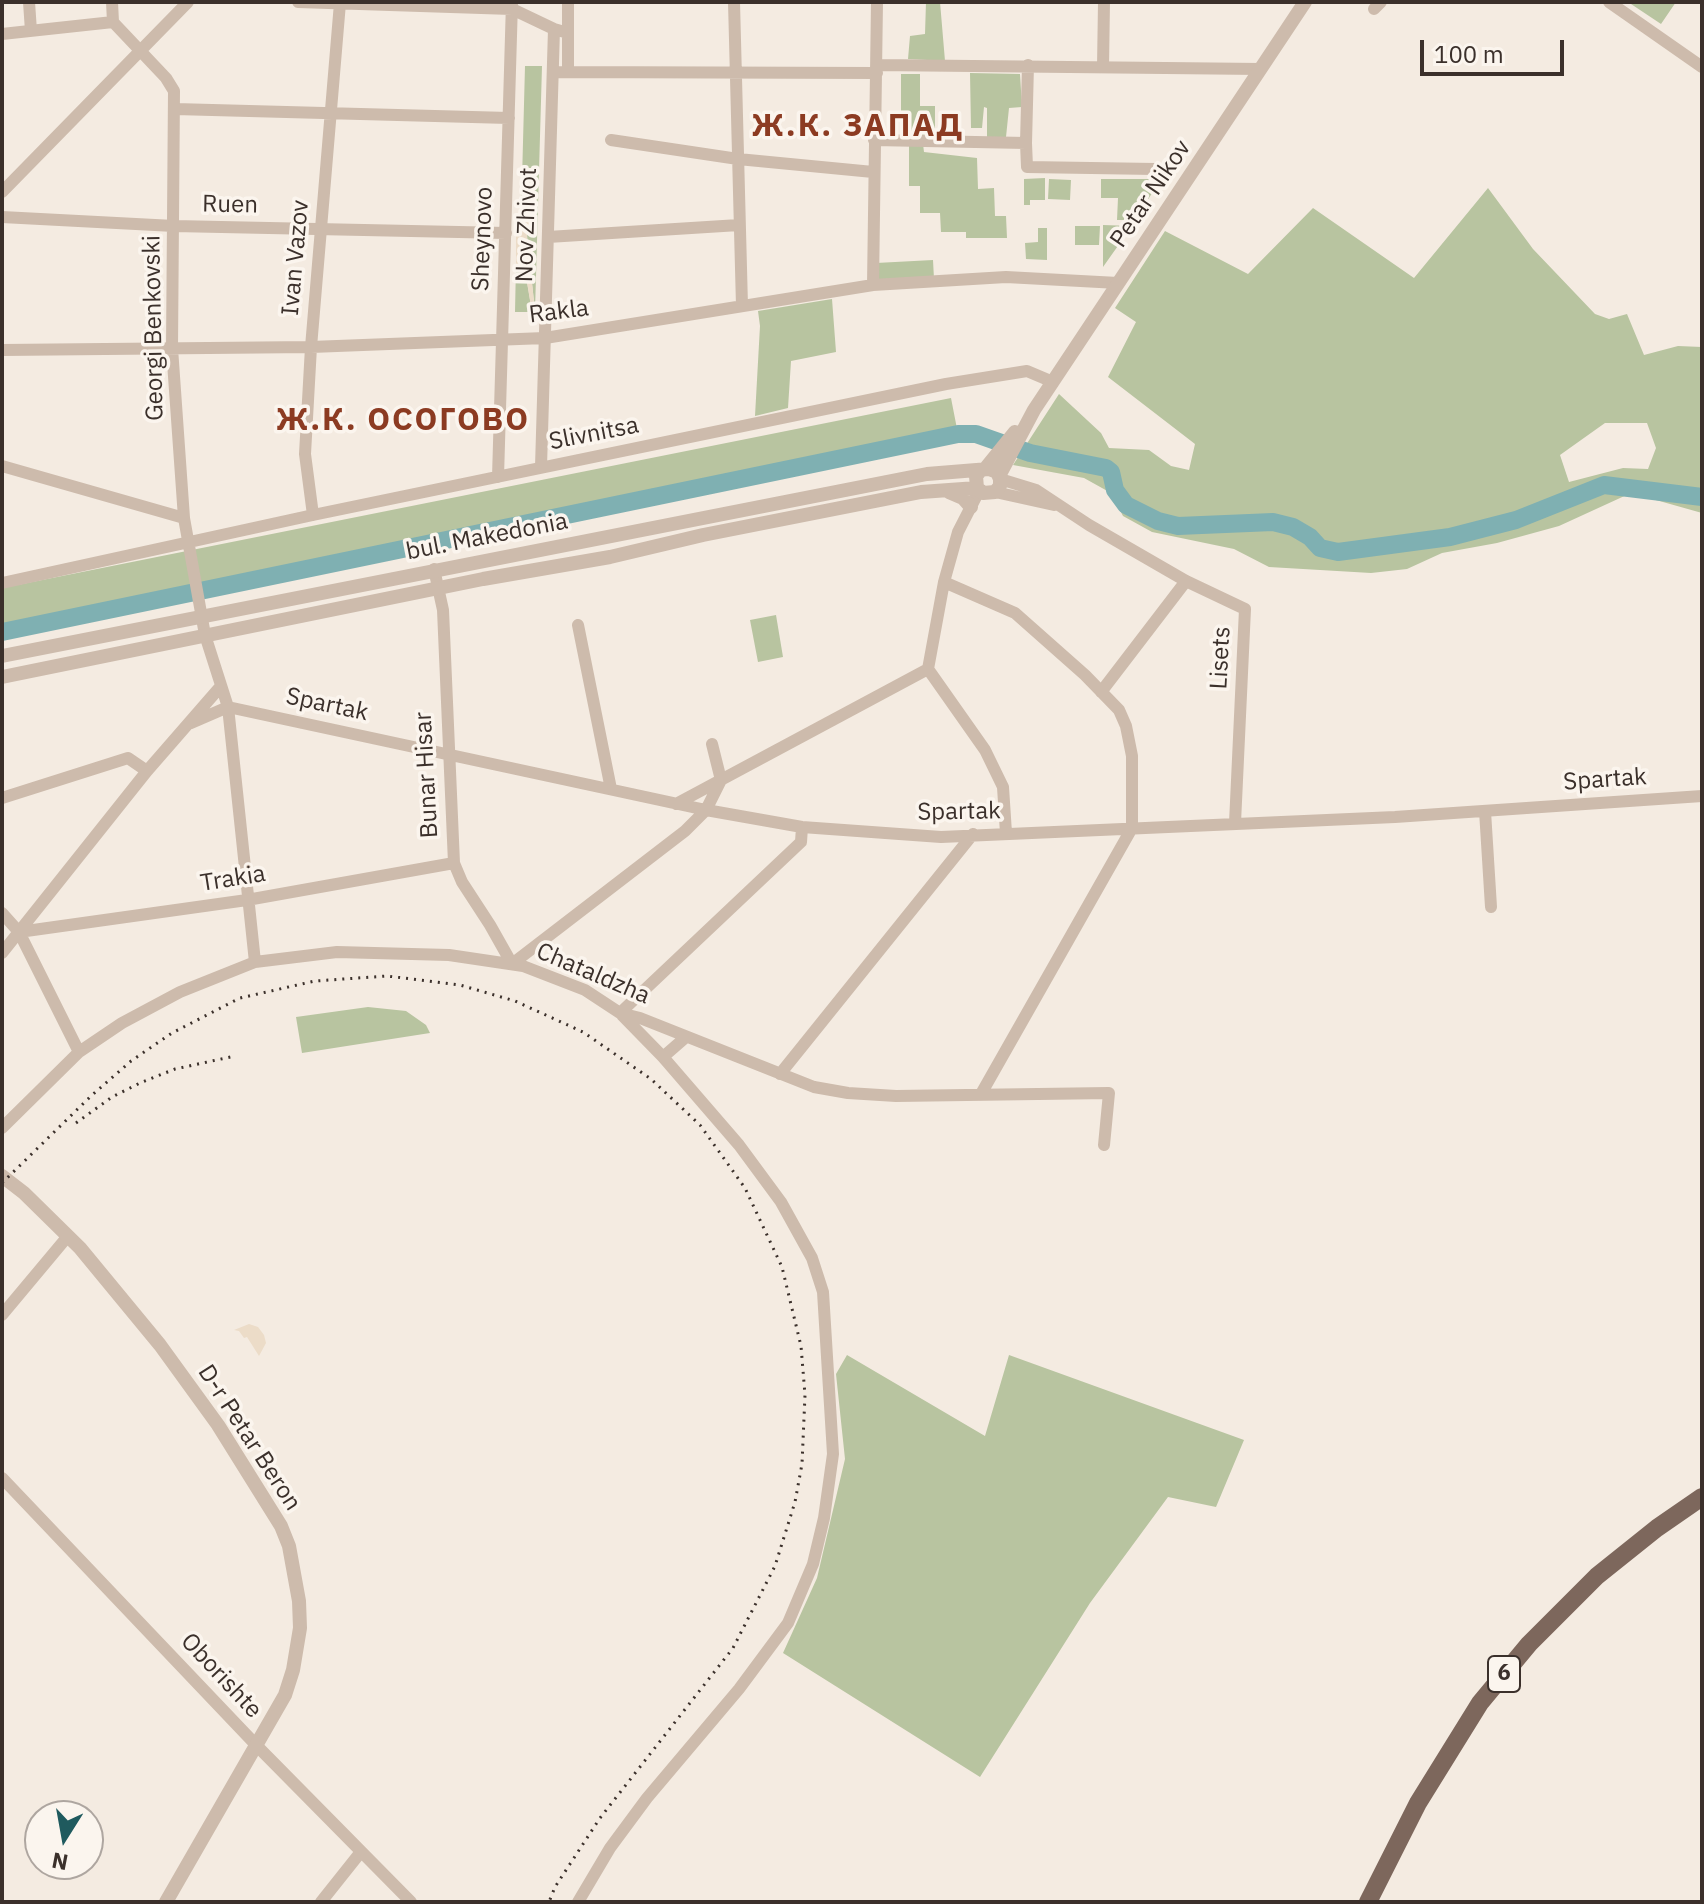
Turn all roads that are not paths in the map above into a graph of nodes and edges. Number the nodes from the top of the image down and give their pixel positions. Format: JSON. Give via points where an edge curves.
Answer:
{"nodes":[{"id":1,"x":29,"y":2,"type":"edge"},
{"id":2,"x":112,"y":2,"type":"edge"},
{"id":3,"x":188,"y":2,"type":"edge"},
{"id":4,"x":298,"y":2,"type":"edge"},
{"id":5,"x":568,"y":2,"type":"edge"},
{"id":6,"x":734,"y":2,"type":"edge"},
{"id":7,"x":877,"y":2,"type":"edge"},
{"id":8,"x":1104,"y":2,"type":"edge"},
{"id":9,"x":1305,"y":2,"type":"edge"},
{"id":10,"x":1609,"y":2,"type":"edge"},
{"id":11,"x":340,"y":3,"type":"edge"},
{"id":12,"x":512,"y":6,"type":"edge"},
{"id":13,"x":113,"y":22,"type":"junction"},
{"id":14,"x":554,"y":29,"type":"junction"},
{"id":15,"x":31,"y":31,"type":"junction"},
{"id":16,"x":568,"y":33,"type":"junction"},
{"id":17,"x":2,"y":34,"type":"edge"},
{"id":18,"x":139,"y":50,"type":"junction"},
{"id":19,"x":1028,"y":65,"type":"junction"},
{"id":20,"x":1103,"y":67,"type":"junction"},
{"id":21,"x":1702,"y":67,"type":"edge"},
{"id":22,"x":877,"y":69,"type":"junction"},
{"id":23,"x":1261,"y":69,"type":"junction"},
{"id":24,"x":553,"y":72,"type":"junction"},
{"id":25,"x":568,"y":72,"type":"junction"},
{"id":26,"x":735,"y":72,"type":"junction"},
{"id":27,"x":175,"y":109,"type":"junction"},
{"id":28,"x":330,"y":112,"type":"junction"},
{"id":29,"x":509,"y":118,"type":"junction"},
{"id":30,"x":611,"y":140,"type":"dead end"},
{"id":31,"x":874,"y":140,"type":"junction"},
{"id":32,"x":1026,"y":143,"type":"junction"},
{"id":33,"x":738,"y":159,"type":"junction"},
{"id":34,"x":1155,"y":169,"type":"dead end"},
{"id":35,"x":873,"y":172,"type":"junction"},
{"id":36,"x":5,"y":183,"type":"edge"},
{"id":37,"x":2,"y":217,"type":"edge"},
{"id":38,"x":739,"y":225,"type":"junction"},
{"id":39,"x":174,"y":226,"type":"junction"},
{"id":40,"x":320,"y":229,"type":"junction"},
{"id":41,"x":506,"y":233,"type":"junction"},
{"id":42,"x":548,"y":237,"type":"junction"},
{"id":43,"x":1118,"y":283,"type":"junction"},
{"id":44,"x":873,"y":285,"type":"junction"},
{"id":45,"x":742,"y":306,"type":"junction"},
{"id":46,"x":545,"y":338,"type":"junction"},
{"id":47,"x":502,"y":339,"type":"junction"},
{"id":48,"x":311,"y":347,"type":"junction"},
{"id":49,"x":172,"y":348,"type":"junction"},
{"id":50,"x":2,"y":350,"type":"edge"},
{"id":51,"x":1053,"y":382,"type":"junction"},
{"id":52,"x":1004,"y":454,"type":"junction"},
{"id":53,"x":2,"y":466,"type":"edge"},
{"id":54,"x":541,"y":467,"type":"junction"},
{"id":55,"x":983,"y":469,"type":"junction"},
{"id":56,"x":498,"y":477,"type":"junction"},
{"id":57,"x":990,"y":487,"type":"junction"},
{"id":58,"x":945,"y":490,"type":"junction"},
{"id":59,"x":970,"y":509,"type":"junction"},
{"id":60,"x":313,"y":515,"type":"junction"},
{"id":61,"x":184,"y":518,"type":"junction"},
{"id":62,"x":189,"y":543,"type":"junction"},
{"id":63,"x":434,"y":569,"type":"junction"},
{"id":64,"x":1186,"y":581,"type":"junction"},
{"id":65,"x":944,"y":582,"type":"junction"},
{"id":66,"x":2,"y":583,"type":"edge"},
{"id":67,"x":439,"y":588,"type":"junction"},
{"id":68,"x":200,"y":612,"type":"junction"},
{"id":69,"x":578,"y":625,"type":"dead end"},
{"id":70,"x":205,"y":635,"type":"junction"},
{"id":71,"x":2,"y":656,"type":"edge"},
{"id":72,"x":928,"y":669,"type":"junction"},
{"id":73,"x":2,"y":677,"type":"edge"},
{"id":74,"x":221,"y":686,"type":"junction"},
{"id":75,"x":1101,"y":692,"type":"junction"},
{"id":76,"x":228,"y":707,"type":"junction"},
{"id":77,"x":188,"y":725,"type":"junction"},
{"id":78,"x":712,"y":744,"type":"dead end"},
{"id":79,"x":447,"y":754,"type":"junction"},
{"id":80,"x":147,"y":771,"type":"junction"},
{"id":81,"x":721,"y":780,"type":"junction"},
{"id":82,"x":611,"y":789,"type":"junction"},
{"id":83,"x":1702,"y":796,"type":"edge"},
{"id":84,"x":2,"y":798,"type":"edge"},
{"id":85,"x":676,"y":804,"type":"junction"},
{"id":86,"x":706,"y":810,"type":"junction"},
{"id":87,"x":1485,"y":811,"type":"junction"},
{"id":88,"x":1235,"y":823,"type":"junction"},
{"id":89,"x":802,"y":827,"type":"junction"},
{"id":90,"x":1132,"y":828,"type":"junction"},
{"id":91,"x":1006,"y":833,"type":"junction"},
{"id":92,"x":973,"y":834,"type":"junction"},
{"id":93,"x":454,"y":863,"type":"junction"},
{"id":94,"x":247,"y":900,"type":"junction"},
{"id":95,"x":1491,"y":907,"type":"dead end"},
{"id":96,"x":2,"y":913,"type":"edge"},
{"id":97,"x":19,"y":932,"type":"junction"},
{"id":98,"x":2,"y":953,"type":"edge"},
{"id":99,"x":255,"y":962,"type":"junction"},
{"id":100,"x":512,"y":964,"type":"junction"},
{"id":101,"x":620,"y":1013,"type":"junction"},
{"id":102,"x":686,"y":1037,"type":"junction"},
{"id":103,"x":79,"y":1052,"type":"junction"},
{"id":104,"x":663,"y":1057,"type":"junction"},
{"id":105,"x":780,"y":1074,"type":"junction"},
{"id":106,"x":981,"y":1094,"type":"junction"},
{"id":107,"x":2,"y":1128,"type":"edge"},
{"id":108,"x":1104,"y":1145,"type":"dead end"},
{"id":109,"x":2,"y":1176,"type":"edge"},
{"id":110,"x":68,"y":1236,"type":"junction"},
{"id":111,"x":2,"y":1315,"type":"edge"},
{"id":112,"x":2,"y":1478,"type":"edge"},
{"id":113,"x":1702,"y":1497,"type":"edge"},
{"id":114,"x":258,"y":1747,"type":"junction"},
{"id":115,"x":360,"y":1853,"type":"junction"},
{"id":116,"x":166,"y":1902,"type":"edge"},
{"id":117,"x":321,"y":1902,"type":"edge"},
{"id":118,"x":411,"y":1902,"type":"edge"},
{"id":119,"x":578,"y":1902,"type":"edge"},
{"id":120,"x":1368,"y":1902,"type":"edge"}],
"edges":[{"from":1,"to":15,"type":"street"},
{"from":2,"to":13,"type":"street"},
{"from":3,"to":18,"type":"street"},
{"from":4,"to":11,"type":"street"},
{"from":5,"to":16,"type":"street"},
{"from":6,"to":26,"type":"street"},
{"from":7,"to":22,"type":"street"},
{"from":8,"to":20,"type":"street"},
{"from":9,"to":23,"type":"street","name":"Petar Nikov"},
{"from":10,"to":21,"type":"street"},
{"from":11,"to":12,"type":"street"},
{"from":11,"to":28,"type":"street","name":"Ivan Vazov"},
{"from":12,"to":14,"type":"street"},
{"from":12,"to":29,"type":"street","name":"Sheynovo"},
{"from":13,"to":15,"type":"street"},
{"from":13,"to":18,"type":"street","name":"Georgi Benkovski"},
{"from":14,"to":16,"type":"street"},
{"from":14,"to":24,"type":"street","name":"Nov Zhivot"},
{"from":15,"to":17,"type":"street"},
{"from":16,"to":25,"type":"street"},
{"from":18,"to":27,"type":"street","name":"Georgi Benkovski","via":[[174,91]]},
{"from":18,"to":36,"type":"street"},
{"from":19,"to":20,"type":"street"},
{"from":19,"to":22,"type":"street"},
{"from":19,"to":32,"type":"street"},
{"from":20,"to":23,"type":"street"},
{"from":22,"to":26,"type":"street"},
{"from":22,"to":31,"type":"street"},
{"from":23,"to":43,"type":"street","name":"Petar Nikov"},
{"from":24,"to":25,"type":"street"},
{"from":24,"to":42,"type":"street","name":"Nov Zhivot"},
{"from":25,"to":26,"type":"street"},
{"from":26,"to":33,"type":"street"},
{"from":27,"to":28,"type":"street"},
{"from":27,"to":39,"type":"street","name":"Georgi Benkovski"},
{"from":28,"to":29,"type":"street"},
{"from":28,"to":40,"type":"street","name":"Ivan Vazov"},
{"from":29,"to":41,"type":"street","name":"Sheynovo"},
{"from":30,"to":33,"type":"street"},
{"from":31,"to":32,"type":"street"},
{"from":31,"to":35,"type":"street"},
{"from":32,"to":34,"type":"street","via":[[1027,167]]},
{"from":33,"to":35,"type":"street"},
{"from":33,"to":38,"type":"street"},
{"from":35,"to":44,"type":"street"},
{"from":37,"to":39,"type":"street","name":"Ruen"},
{"from":38,"to":42,"type":"street"},
{"from":38,"to":45,"type":"street"},
{"from":39,"to":40,"type":"street","name":"Ruen"},
{"from":39,"to":49,"type":"street","name":"Georgi Benkovski"},
{"from":40,"to":41,"type":"street","name":"Ruen"},
{"from":40,"to":48,"type":"street","name":"Ivan Vazov"},
{"from":41,"to":47,"type":"street","name":"Sheynovo"},
{"from":42,"to":46,"type":"street","name":"Nov Zhivot"},
{"from":43,"to":44,"type":"street","name":"Rakla","via":[[1006,277]]},
{"from":43,"to":51,"type":"street","name":"Petar Nikov"},
{"from":44,"to":45,"type":"street","name":"Rakla"},
{"from":45,"to":46,"type":"street","name":"Rakla"},
{"from":46,"to":47,"type":"street","name":"Rakla"},
{"from":46,"to":54,"type":"street","name":"Nov Zhivot"},
{"from":47,"to":48,"type":"street","name":"Rakla"},
{"from":47,"to":56,"type":"street","name":"Sheynovo"},
{"from":48,"to":49,"type":"street","name":"Rakla"},
{"from":48,"to":60,"type":"street","name":"Ivan Vazov","via":[[305,461]]},
{"from":49,"to":50,"type":"street","name":"Rakla"},
{"from":49,"to":61,"type":"street","name":"Georgi Benkovski"},
{"from":51,"to":52,"type":"street","name":"Petar Nikov"},
{"from":51,"to":54,"type":"street","name":"Slivnitsa","via":[[1027,371],[986,377]]},
{"from":52,"to":55,"type":"street"},
{"from":52,"to":57,"type":"street"},
{"from":53,"to":61,"type":"street"},
{"from":54,"to":56,"type":"street","name":"Slivnitsa"},
{"from":55,"to":57,"type":"street","via":[[993,470]]},
{"from":55,"to":57,"type":"street","via":[[976,476]]},
{"from":55,"to":63,"type":"street","name":"bul. Makedonia","via":[[927,474]]},
{"from":56,"to":60,"type":"street","name":"Slivnitsa"},
{"from":57,"to":58,"type":"street","name":"bul. Makedonia"},
{"from":57,"to":59,"type":"street"},
{"from":57,"to":64,"type":"street","name":"Lisets","via":[[1061,507]]},
{"from":58,"to":59,"type":"street","via":[[963,498]]},
{"from":58,"to":67,"type":"street","name":"bul. Makedonia"},
{"from":59,"to":65,"type":"street"},
{"from":60,"to":62,"type":"street","name":"Slivnitsa"},
{"from":61,"to":62,"type":"street","name":"Georgi Benkovski"},
{"from":62,"to":66,"type":"street","name":"Slivnitsa"},
{"from":62,"to":68,"type":"street","name":"Georgi Benkovski"},
{"from":63,"to":67,"type":"street","name":"Bunar Hisar"},
{"from":63,"to":68,"type":"street","name":"bul. Makedonia"},
{"from":64,"to":75,"type":"street"},
{"from":64,"to":88,"type":"street","name":"Lisets","via":[[1245,609]]},
{"from":65,"to":72,"type":"street"},
{"from":65,"to":75,"type":"street","via":[[1015,613]]},
{"from":67,"to":70,"type":"street","name":"bul. Makedonia"},
{"from":67,"to":79,"type":"street","name":"Bunar Hisar"},
{"from":68,"to":70,"type":"street","name":"Georgi Benkovski"},
{"from":68,"to":71,"type":"street","name":"bul. Makedonia"},
{"from":69,"to":82,"type":"street"},
{"from":70,"to":73,"type":"street","name":"bul. Makedonia"},
{"from":70,"to":74,"type":"street","name":"Georgi Benkovski"},
{"from":72,"to":81,"type":"street"},
{"from":72,"to":91,"type":"street","via":[[985,750],[1003,787]]},
{"from":74,"to":76,"type":"street","name":"Georgi Benkovski"},
{"from":74,"to":77,"type":"street"},
{"from":75,"to":90,"type":"street","via":[[1126,726],[1132,756]]},
{"from":76,"to":77,"type":"street"},
{"from":76,"to":79,"type":"street","name":"Spartak"},
{"from":76,"to":94,"type":"street","name":"Georgi Benkovski"},
{"from":77,"to":80,"type":"street"},
{"from":78,"to":81,"type":"street"},
{"from":79,"to":82,"type":"street","name":"Spartak"},
{"from":79,"to":93,"type":"street","name":"Bunar Hisar"},
{"from":80,"to":84,"type":"street","via":[[128,758]]},
{"from":80,"to":97,"type":"street"},
{"from":81,"to":85,"type":"street"},
{"from":81,"to":86,"type":"street"},
{"from":82,"to":85,"type":"street","name":"Spartak"},
{"from":83,"to":87,"type":"street","name":"Spartak"},
{"from":85,"to":86,"type":"street","name":"Spartak"},
{"from":86,"to":89,"type":"street","name":"Spartak"},
{"from":86,"to":100,"type":"street"},
{"from":87,"to":88,"type":"street","name":"Spartak"},
{"from":87,"to":95,"type":"street"},
{"from":88,"to":90,"type":"street","name":"Spartak"},
{"from":89,"to":92,"type":"street","name":"Spartak","via":[[941,837]]},
{"from":89,"to":101,"type":"street","via":[[801,842]]},
{"from":90,"to":91,"type":"street","name":"Spartak"},
{"from":90,"to":106,"type":"street"},
{"from":91,"to":92,"type":"street","name":"Spartak"},
{"from":92,"to":105,"type":"street"},
{"from":93,"to":94,"type":"street","name":"Trakia"},
{"from":93,"to":100,"type":"street","name":"Bunar Hisar"},
{"from":94,"to":97,"type":"street","name":"Trakia"},
{"from":94,"to":99,"type":"street","name":"Georgi Benkovski"},
{"from":96,"to":97,"type":"street"},
{"from":97,"to":98,"type":"street"},
{"from":97,"to":103,"type":"street"},
{"from":99,"to":100,"type":"street","name":"Chataldzha","via":[[337,952],[449,955]]},
{"from":99,"to":103,"type":"street","name":"Chataldzha","via":[[180,992]]},
{"from":100,"to":101,"type":"street","name":"Chataldzha","via":[[585,990]]},
{"from":101,"to":102,"type":"street","name":"Chataldzha"},
{"from":101,"to":104,"type":"street"},
{"from":102,"to":104,"type":"street"},
{"from":102,"to":105,"type":"street","name":"Chataldzha"},
{"from":103,"to":107,"type":"street","name":"Chataldzha"},
{"from":104,"to":119,"type":"street","via":[[747,1156],[812,1258],[823,1292],[833,1454],[813,1564],[788,1623],[647,1798]]},
{"from":105,"to":106,"type":"street","name":"Chataldzha","via":[[848,1093]]},
{"from":106,"to":108,"type":"street","name":"Chataldzha","via":[[1109,1093]]},
{"from":109,"to":110,"type":"street","name":"D-r Petar Beron"},
{"from":110,"to":111,"type":"street"},
{"from":110,"to":114,"type":"street","name":"D-r Petar Beron","via":[[188,1383],[285,1534],[299,1601],[298,1642],[285,1695]]},
{"from":112,"to":114,"type":"street","name":"Oborishte"},
{"from":113,"to":120,"type":"main road","number":"6","via":[[1597,1576],[1490,1691],[1418,1803]]},
{"from":114,"to":115,"type":"street","name":"Oborishte"},
{"from":114,"to":116,"type":"street","name":"D-r Petar Beron"},
{"from":115,"to":117,"type":"street"},
{"from":115,"to":118,"type":"street","name":"Oborishte"}]}
